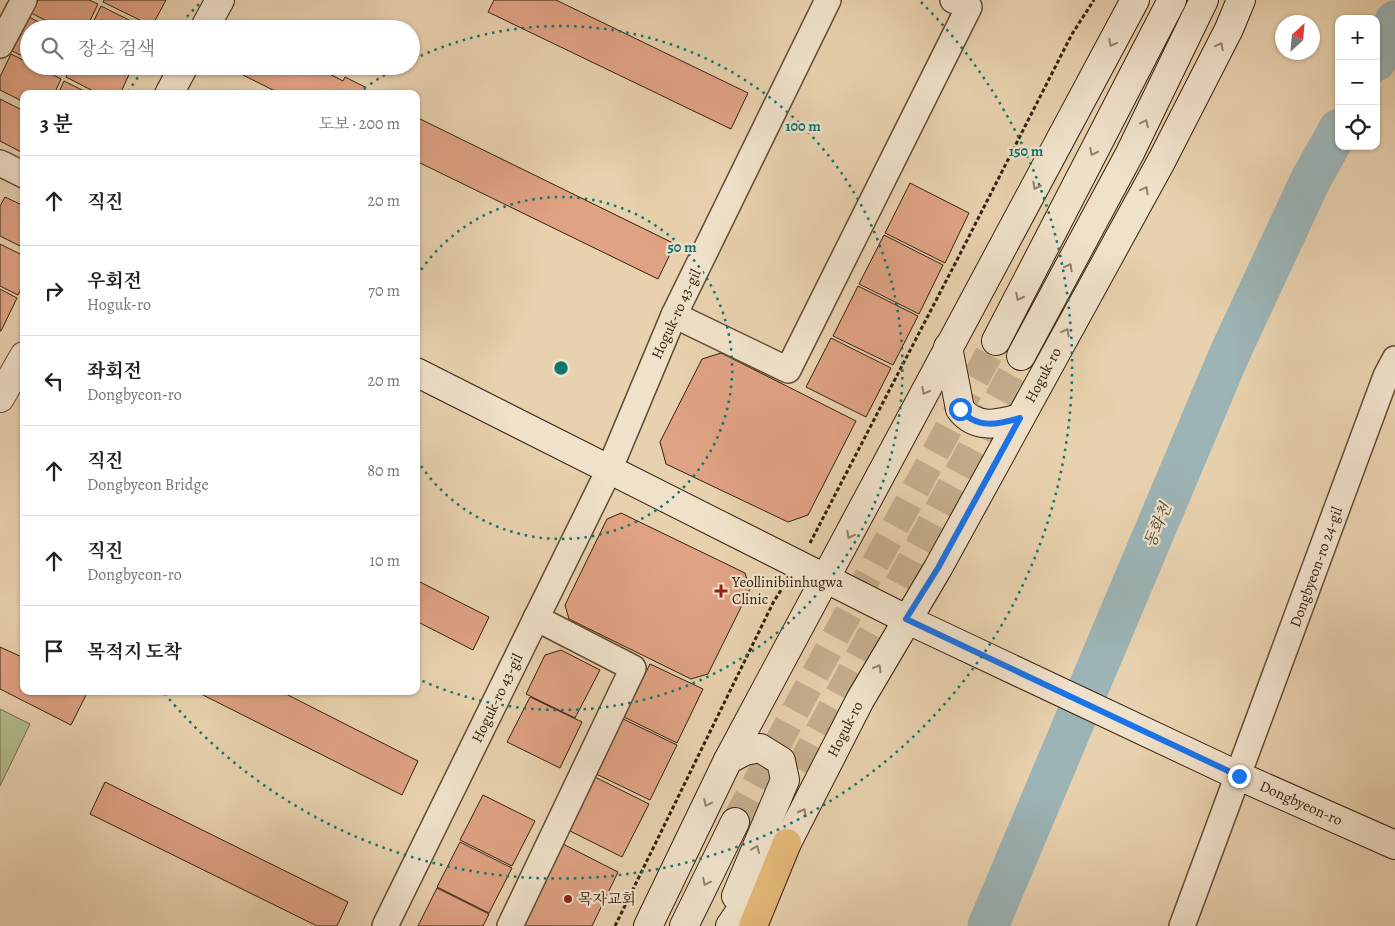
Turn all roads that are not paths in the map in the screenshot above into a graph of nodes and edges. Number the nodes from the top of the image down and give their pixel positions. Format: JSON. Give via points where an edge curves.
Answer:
{"nodes":[{"id":1,"x":24,"y":0,"type":"edge"},
{"id":2,"x":220,"y":0,"type":"edge"},
{"id":3,"x":828,"y":0,"type":"edge"},
{"id":4,"x":953,"y":0,"type":"edge"},
{"id":5,"x":1135,"y":0,"type":"edge"},
{"id":6,"x":1172,"y":0,"type":"edge"},
{"id":7,"x":1204,"y":0,"type":"edge"},
{"id":8,"x":1241,"y":0,"type":"edge"},
{"id":9,"x":209,"y":20,"type":"edge"},
{"id":10,"x":0,"y":45,"type":"edge"},
{"id":11,"x":179,"y":75,"type":"edge"},
{"id":12,"x":171,"y":90,"type":"edge"},
{"id":13,"x":0,"y":164,"type":"edge"},
{"id":14,"x":20,"y":173,"type":"edge"},
{"id":15,"x":674,"y":315,"type":"junction"},
{"id":16,"x":996,"y":341,"type":"tunnel mouth"},
{"id":17,"x":948,"y":346,"type":"junction"},
{"id":18,"x":1020,"y":356,"type":"tunnel mouth"},
{"id":19,"x":1395,"y":359,"type":"edge"},
{"id":20,"x":20,"y":363,"type":"edge"},
{"id":21,"x":420,"y":374,"type":"edge"},
{"id":22,"x":0,"y":398,"type":"edge"},
{"id":23,"x":1020,"y":418,"type":"junction"},
{"id":24,"x":609,"y":470,"type":"junction"},
{"id":25,"x":827,"y":578,"type":"junction"},
{"id":26,"x":536,"y":618,"type":"junction"},
{"id":27,"x":906,"y":619,"type":"junction"},
{"id":28,"x":728,"y":760,"type":"junction"},
{"id":29,"x":1239,"y":776,"type":"junction"},
{"id":30,"x":735,"y":822,"type":"tunnel mouth"},
{"id":31,"x":787,"y":843,"type":"joint"},
{"id":32,"x":1395,"y":845,"type":"edge"},
{"id":33,"x":1190,"y":923,"type":"edge"},
{"id":34,"x":385,"y":926,"type":"edge"},
{"id":35,"x":510,"y":926,"type":"edge"},
{"id":36,"x":648,"y":926,"type":"edge"},
{"id":37,"x":684,"y":926,"type":"edge"},
{"id":38,"x":724,"y":926,"type":"edge"},
{"id":39,"x":747,"y":926,"type":"edge"}],
"edges":[{"from":1,"to":10,"type":"street"},
{"from":2,"to":9,"type":"main road"},
{"from":3,"to":15,"type":"street","name":"Hoguk-ro 43-gil"},
{"from":4,"to":15,"type":"street","via":[[969,8],[788,370]]},
{"from":5,"to":17,"type":"main road","one_way":true},
{"from":6,"to":16,"type":"main road","one_way":true},
{"from":18,"to":7,"type":"main road","name":"Hoguk-ro","one_way":true,"via":[[1130,153]]},
{"from":23,"to":8,"type":"main road","name":"Hoguk-ro","one_way":true,"via":[[1162,160]]},
{"from":11,"to":12,"type":"main road"},
{"from":13,"to":14,"type":"street"},
{"from":15,"to":24,"type":"street","name":"Hoguk-ro 43-gil"},
{"from":17,"to":23,"type":"main road","via":[[960,409],[967,418],[997,424]]},
{"from":17,"to":25,"type":"main road","one_way":true},
{"from":19,"to":29,"type":"street","name":"Dongbyeon-ro 24-gil"},
{"from":20,"to":22,"type":"main road"},
{"from":21,"to":24,"type":"main road"},
{"from":23,"to":27,"type":"main road","name":"Hoguk-ro","via":[[938,568]]},
{"from":24,"to":25,"type":"main road"},
{"from":24,"to":26,"type":"street","name":"Hoguk-ro 43-gil"},
{"from":25,"to":27,"type":"main road"},
{"from":25,"to":28,"type":"main road"},
{"from":26,"to":34,"type":"street","name":"Hoguk-ro 43-gil"},
{"from":26,"to":35,"type":"street","via":[[633,668]]},
{"from":27,"to":29,"type":"main road","name":"Dongbyeon-ro"},
{"from":31,"to":27,"type":"main road","name":"Hoguk-ro","one_way":true,"via":[[860,700]]},
{"from":28,"to":36,"type":"main road","one_way":true},
{"from":38,"to":28,"type":"main road","one_way":true,"via":[[785,780],[781,761],[760,748]]},
{"from":29,"to":32,"type":"main road","name":"Dongbyeon-ro"},
{"from":29,"to":33,"type":"street","name":"Dongbyeon-ro 24-gil"},
{"from":30,"to":37,"type":"main road","one_way":true},
{"from":31,"to":39,"type":"highway"}]}
